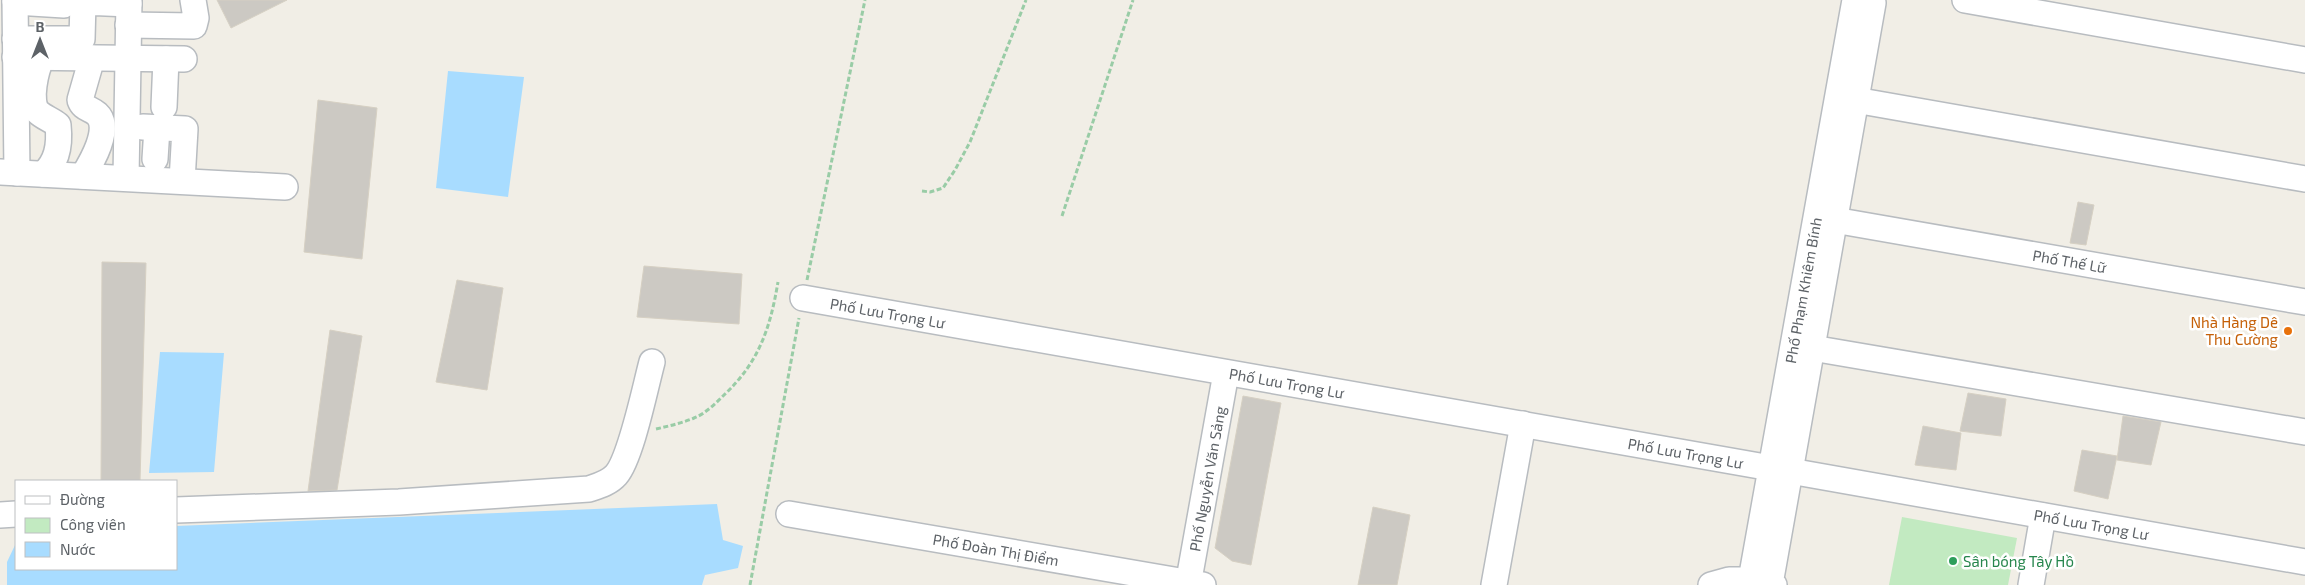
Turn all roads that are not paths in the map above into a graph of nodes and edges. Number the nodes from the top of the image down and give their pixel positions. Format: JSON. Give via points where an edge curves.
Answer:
{"nodes":[{"id":1,"x":64,"y":0,"type":"edge"},
{"id":2,"x":193,"y":0,"type":"edge"},
{"id":3,"x":1965,"y":0,"type":"edge"},
{"id":4,"x":15,"y":1,"type":"edge"},
{"id":5,"x":1864,"y":2,"type":"edge"},
{"id":6,"x":129,"y":9,"type":"edge"},
{"id":7,"x":15,"y":48,"type":"junction"},
{"id":8,"x":42,"y":58,"type":"junction"},
{"id":9,"x":92,"y":58,"type":"junction"},
{"id":10,"x":128,"y":58,"type":"junction"},
{"id":11,"x":2305,"y":60,"type":"edge"},
{"id":12,"x":1856,"y":100,"type":"junction"},
{"id":13,"x":155,"y":121,"type":"junction"},
{"id":14,"x":154,"y":159,"type":"dead end"},
{"id":15,"x":8,"y":172,"type":"edge"},
{"id":16,"x":43,"y":174,"type":"junction"},
{"id":17,"x":83,"y":176,"type":"junction"},
{"id":18,"x":126,"y":178,"type":"junction"},
{"id":19,"x":2305,"y":179,"type":"edge"},
{"id":20,"x":182,"y":182,"type":"junction"},
{"id":21,"x":285,"y":187,"type":"dead end"},
{"id":22,"x":1834,"y":220,"type":"junction"},
{"id":23,"x":803,"y":298,"type":"dead end"},
{"id":24,"x":2305,"y":302,"type":"edge"},
{"id":25,"x":1812,"y":348,"type":"junction"},
{"id":26,"x":652,"y":362,"type":"dead end"},
{"id":27,"x":1226,"y":373,"type":"junction"},
{"id":28,"x":1523,"y":424,"type":"junction"},
{"id":29,"x":2305,"y":432,"type":"edge"},
{"id":30,"x":1780,"y":470,"type":"junction"},
{"id":31,"x":178,"y":510,"type":"edge"},
{"id":32,"x":15,"y":514,"type":"edge"},
{"id":33,"x":789,"y":514,"type":"dead end"},
{"id":34,"x":0,"y":515,"type":"edge"},
{"id":35,"x":2044,"y":516,"type":"junction"},
{"id":36,"x":2305,"y":562,"type":"edge"},
{"id":37,"x":1765,"y":583,"type":"edge"},
{"id":38,"x":1193,"y":584,"type":"edge"},
{"id":39,"x":1494,"y":585,"type":"edge"},
{"id":40,"x":1711,"y":585,"type":"edge"},
{"id":41,"x":2031,"y":585,"type":"edge"}],
"edges":[{"from":1,"to":4,"type":"street","via":[[64,6]]},
{"from":2,"to":6,"type":"street","via":[[196,22],[189,28]]},
{"from":3,"to":11,"type":"street"},
{"from":4,"to":7,"type":"street"},
{"from":5,"to":12,"type":"street","name":"Phố Phạm Khiêm Bính"},
{"from":5,"to":30,"type":"street","name":"Phố Phạm Khiêm Bính"},
{"from":6,"to":7,"type":"street","via":[[83,2],[82,38]]},
{"from":6,"to":10,"type":"street"},
{"from":7,"to":8,"type":"street"},
{"from":7,"to":15,"type":"street"},
{"from":8,"to":9,"type":"street"},
{"from":8,"to":16,"type":"street","via":[[35,76],[34,107],[39,114],[58,125],[59,135],[56,158]]},
{"from":9,"to":10,"type":"street"},
{"from":9,"to":17,"type":"street","via":[[80,100],[82,105],[99,116],[102,132],[100,144]]},
{"from":10,"to":13,"type":"street","via":[[175,59]]},
{"from":10,"to":18,"type":"street"},
{"from":12,"to":19,"type":"street"},
{"from":12,"to":22,"type":"street","name":"Phố Phạm Khiêm Bính"},
{"from":13,"to":14,"type":"street"},
{"from":13,"to":20,"type":"street","via":[[185,129]]},
{"from":15,"to":16,"type":"street"},
{"from":16,"to":17,"type":"street"},
{"from":17,"to":18,"type":"street"},
{"from":18,"to":20,"type":"street"},
{"from":20,"to":21,"type":"street"},
{"from":22,"to":24,"type":"street","name":"Phố Thế Lữ"},
{"from":22,"to":25,"type":"street","name":"Phố Phạm Khiêm Bính"},
{"from":23,"to":27,"type":"street","name":"Phố Lưu Trọng Lư"},
{"from":25,"to":29,"type":"street"},
{"from":25,"to":30,"type":"street","name":"Phố Phạm Khiêm Bính"},
{"from":26,"to":31,"type":"street","via":[[625,461],[616,476],[589,489],[399,502]]},
{"from":27,"to":28,"type":"street","name":"Phố Lưu Trọng Lư"},
{"from":27,"to":38,"type":"street","name":"Phố Nguyễn Văn Sảng"},
{"from":28,"to":30,"type":"street","name":"Phố Lưu Trọng Lư"},
{"from":28,"to":39,"type":"street"},
{"from":30,"to":35,"type":"street","name":"Phố Lưu Trọng Lư"},
{"from":30,"to":37,"type":"street","name":"Phố Phạm Khiêm Bính"},
{"from":32,"to":34,"type":"street"},
{"from":33,"to":38,"type":"street","name":"Phố Đoàn Thị Điểm"},
{"from":35,"to":36,"type":"street","name":"Phố Lưu Trọng Lư"},
{"from":35,"to":41,"type":"street"},
{"from":37,"to":40,"type":"street","via":[[1729,580]]}]}
